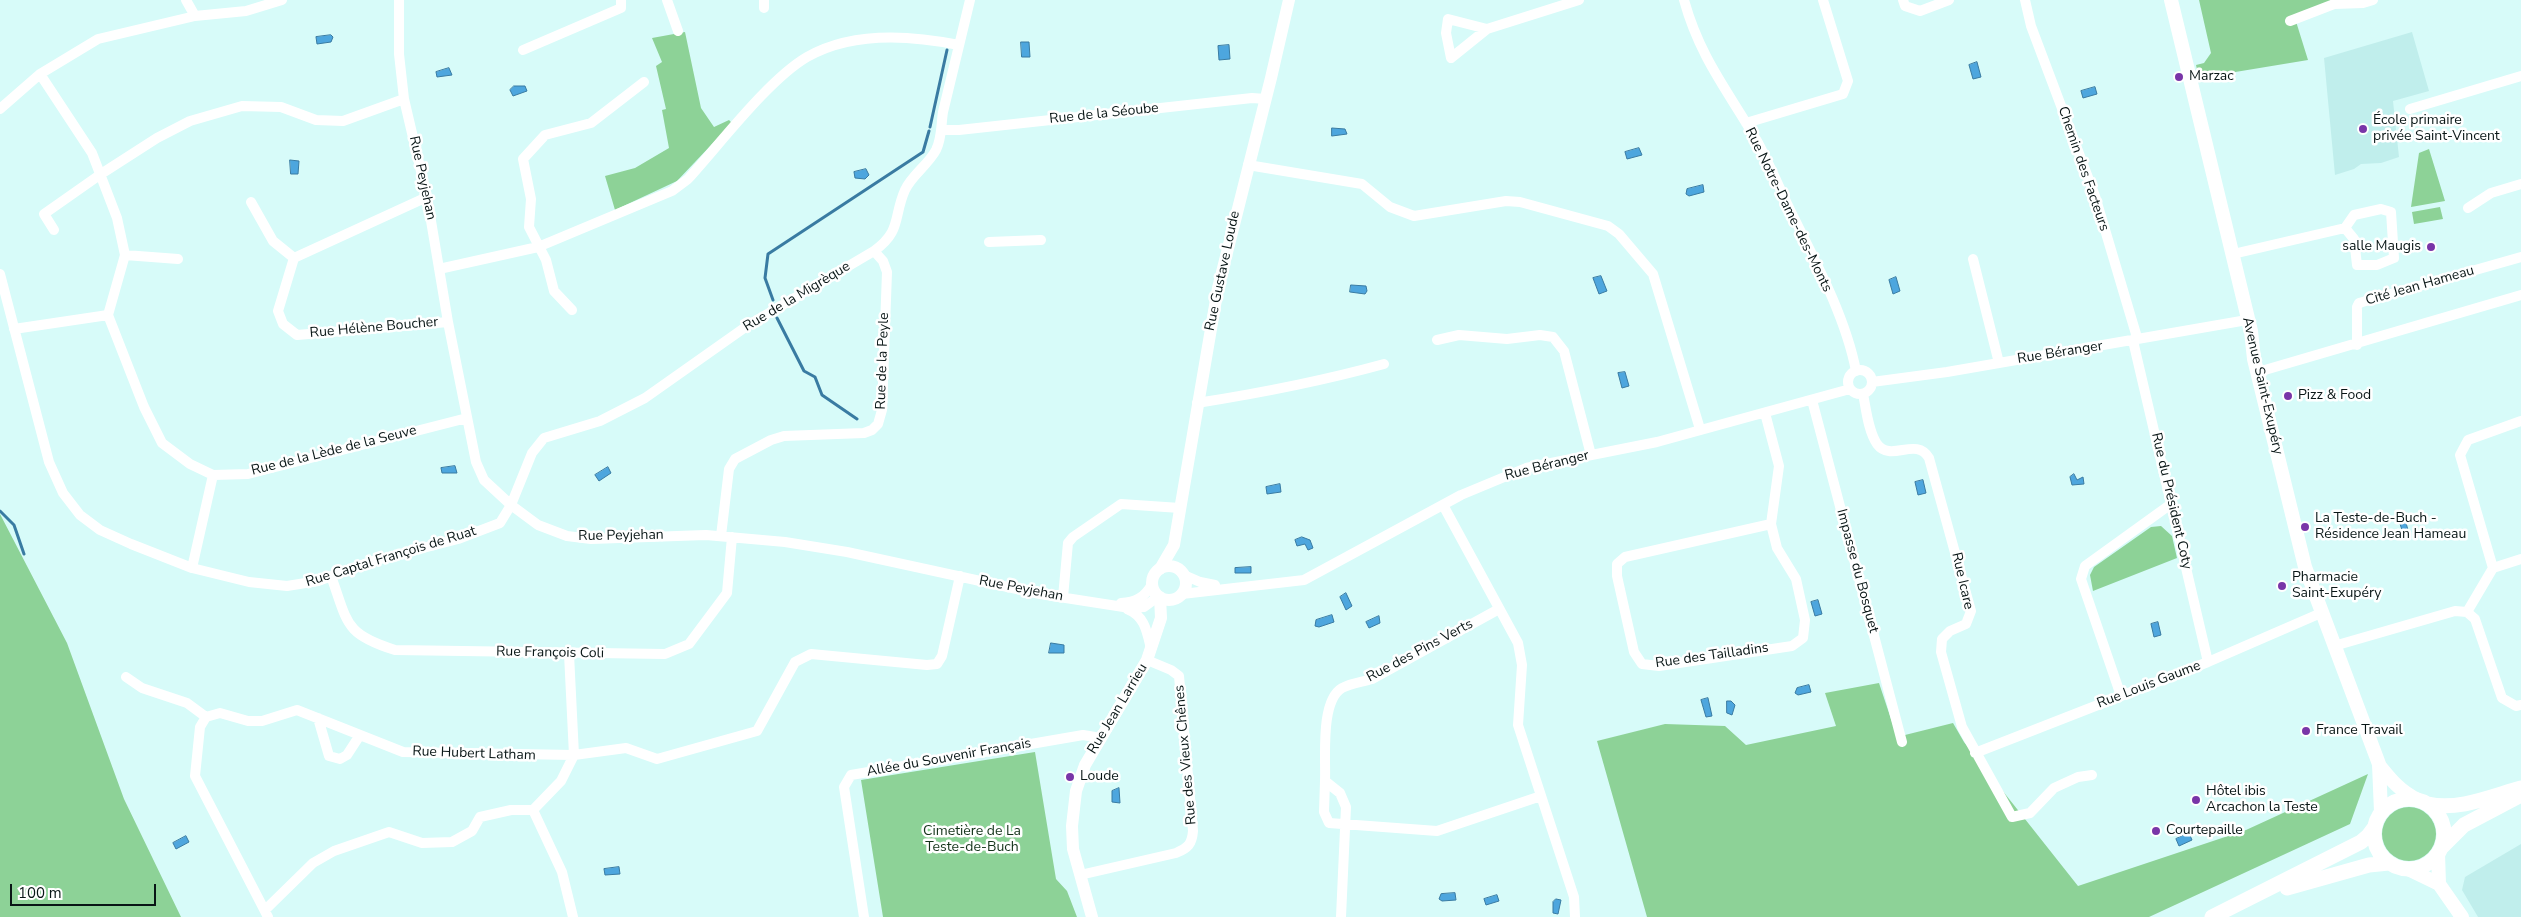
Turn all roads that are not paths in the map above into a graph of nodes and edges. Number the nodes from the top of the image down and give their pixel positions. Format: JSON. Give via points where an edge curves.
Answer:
{"nodes":[{"id":1,"x":186,"y":0,"type":"edge"},
{"id":2,"x":282,"y":0,"type":"edge"},
{"id":3,"x":399,"y":0,"type":"edge"},
{"id":4,"x":621,"y":0,"type":"edge"},
{"id":5,"x":667,"y":0,"type":"edge"},
{"id":6,"x":970,"y":0,"type":"edge"},
{"id":7,"x":1289,"y":0,"type":"edge"},
{"id":8,"x":1579,"y":0,"type":"edge"},
{"id":9,"x":1684,"y":0,"type":"edge"},
{"id":10,"x":1823,"y":0,"type":"edge"},
{"id":11,"x":1904,"y":0,"type":"edge"},
{"id":12,"x":1949,"y":0,"type":"edge"},
{"id":13,"x":2025,"y":0,"type":"edge"},
{"id":14,"x":2171,"y":0,"type":"edge"},
{"id":15,"x":2373,"y":0,"type":"edge"},
{"id":16,"x":1938,"y":2,"type":"edge"},
{"id":17,"x":195,"y":16,"type":"junction"},
{"id":18,"x":2290,"y":21,"type":"dead end"},
{"id":19,"x":1487,"y":29,"type":"junction"},
{"id":20,"x":678,"y":31,"type":"dead end"},
{"id":21,"x":959,"y":45,"type":"junction"},
{"id":22,"x":523,"y":50,"type":"dead end"},
{"id":23,"x":40,"y":74,"type":"junction"},
{"id":24,"x":2521,"y":76,"type":"edge"},
{"id":25,"x":644,"y":82,"type":"dead end"},
{"id":26,"x":404,"y":99,"type":"junction"},
{"id":27,"x":1266,"y":100,"type":"junction"},
{"id":28,"x":0,"y":109,"type":"edge"},
{"id":29,"x":2410,"y":109,"type":"dead end"},
{"id":30,"x":1746,"y":123,"type":"junction"},
{"id":31,"x":942,"y":130,"type":"junction"},
{"id":32,"x":1248,"y":164,"type":"junction"},
{"id":33,"x":101,"y":174,"type":"junction"},
{"id":34,"x":2521,"y":184,"type":"edge"},
{"id":35,"x":427,"y":197,"type":"junction"},
{"id":36,"x":251,"y":202,"type":"dead end"},
{"id":37,"x":2468,"y":208,"type":"dead end"},
{"id":38,"x":2346,"y":228,"type":"junction"},
{"id":39,"x":54,"y":230,"type":"dead end"},
{"id":40,"x":1041,"y":240,"type":"dead end"},
{"id":41,"x":989,"y":242,"type":"dead end"},
{"id":42,"x":538,"y":247,"type":"junction"},
{"id":43,"x":874,"y":251,"type":"junction"},
{"id":44,"x":2232,"y":254,"type":"junction"},
{"id":45,"x":125,"y":256,"type":"junction"},
{"id":46,"x":2521,"y":257,"type":"edge"},
{"id":47,"x":294,"y":258,"type":"junction"},
{"id":48,"x":178,"y":259,"type":"dead end"},
{"id":49,"x":1973,"y":259,"type":"dead end"},
{"id":50,"x":439,"y":269,"type":"junction"},
{"id":51,"x":0,"y":274,"type":"edge"},
{"id":52,"x":2521,"y":295,"type":"edge"},
{"id":53,"x":572,"y":310,"type":"dead end"},
{"id":54,"x":108,"y":315,"type":"junction"},
{"id":55,"x":2247,"y":320,"type":"junction"},
{"id":56,"x":448,"y":322,"type":"junction"},
{"id":57,"x":14,"y":329,"type":"junction"},
{"id":58,"x":1437,"y":340,"type":"dead end"},
{"id":59,"x":2135,"y":340,"type":"junction"},
{"id":60,"x":2357,"y":345,"type":"junction"},
{"id":61,"x":2000,"y":363,"type":"junction"},
{"id":62,"x":1384,"y":364,"type":"dead end"},
{"id":63,"x":1856,"y":371,"type":"junction"},
{"id":64,"x":2258,"y":372,"type":"junction"},
{"id":65,"x":1872,"y":382,"type":"junction"},
{"id":66,"x":1850,"y":389,"type":"junction"},
{"id":67,"x":1863,"y":394,"type":"junction"},
{"id":68,"x":1812,"y":400,"type":"junction"},
{"id":69,"x":1197,"y":403,"type":"junction"},
{"id":70,"x":1765,"y":413,"type":"junction"},
{"id":71,"x":467,"y":418,"type":"junction"},
{"id":72,"x":2521,"y":421,"type":"edge"},
{"id":73,"x":1700,"y":429,"type":"junction"},
{"id":74,"x":1591,"y":455,"type":"junction"},
{"id":75,"x":213,"y":475,"type":"junction"},
{"id":76,"x":511,"y":504,"type":"junction"},
{"id":77,"x":2171,"y":504,"type":"junction"},
{"id":78,"x":1443,"y":505,"type":"junction"},
{"id":79,"x":1180,"y":508,"type":"junction"},
{"id":80,"x":1771,"y":524,"type":"junction"},
{"id":81,"x":721,"y":536,"type":"junction"},
{"id":82,"x":732,"y":537,"type":"junction"},
{"id":83,"x":1174,"y":545,"type":"junction"},
{"id":84,"x":2521,"y":559,"type":"edge"},
{"id":85,"x":192,"y":568,"type":"junction"},
{"id":86,"x":2493,"y":568,"type":"junction"},
{"id":87,"x":1160,"y":569,"type":"junction"},
{"id":88,"x":1182,"y":573,"type":"junction"},
{"id":89,"x":331,"y":576,"type":"junction"},
{"id":90,"x":960,"y":576,"type":"junction"},
{"id":91,"x":1152,"y":584,"type":"junction"},
{"id":92,"x":1231,"y":588,"type":"junction"},
{"id":93,"x":1182,"y":594,"type":"junction"},
{"id":94,"x":1063,"y":597,"type":"junction"},
{"id":95,"x":1160,"y":597,"type":"junction"},
{"id":96,"x":1110,"y":604,"type":"junction"},
{"id":97,"x":1499,"y":609,"type":"junction"},
{"id":98,"x":2467,"y":612,"type":"junction"},
{"id":99,"x":2321,"y":613,"type":"junction"},
{"id":100,"x":1161,"y":618,"type":"junction"},
{"id":101,"x":2334,"y":646,"type":"junction"},
{"id":102,"x":569,"y":654,"type":"junction"},
{"id":103,"x":1149,"y":655,"type":"junction"},
{"id":104,"x":2208,"y":662,"type":"junction"},
{"id":105,"x":126,"y":677,"type":"dead end"},
{"id":106,"x":2121,"y":696,"type":"junction"},
{"id":107,"x":2521,"y":705,"type":"edge"},
{"id":108,"x":206,"y":717,"type":"junction"},
{"id":109,"x":318,"y":718,"type":"junction"},
{"id":110,"x":360,"y":735,"type":"junction"},
{"id":111,"x":1101,"y":738,"type":"junction"},
{"id":112,"x":1902,"y":742,"type":"dead end"},
{"id":113,"x":1975,"y":753,"type":"junction"},
{"id":114,"x":574,"y":755,"type":"junction"},
{"id":115,"x":2379,"y":764,"type":"junction"},
{"id":116,"x":2092,"y":775,"type":"dead end"},
{"id":117,"x":1325,"y":781,"type":"junction"},
{"id":118,"x":2521,"y":788,"type":"edge"},
{"id":119,"x":1541,"y":796,"type":"junction"},
{"id":120,"x":2521,"y":796,"type":"edge"},
{"id":121,"x":2423,"y":802,"type":"junction"},
{"id":122,"x":533,"y":810,"type":"junction"},
{"id":123,"x":2381,"y":812,"type":"junction"},
{"id":124,"x":1345,"y":825,"type":"junction"},
{"id":125,"x":2374,"y":828,"type":"junction"},
{"id":126,"x":2440,"y":851,"type":"junction"},
{"id":127,"x":2390,"y":864,"type":"junction"},
{"id":128,"x":2408,"y":869,"type":"junction"},
{"id":129,"x":1080,"y":875,"type":"junction"},
{"id":130,"x":2439,"y":884,"type":"junction"},
{"id":131,"x":2250,"y":899,"type":"junction"},
{"id":132,"x":267,"y":914,"type":"edge"},
{"id":133,"x":573,"y":917,"type":"edge"},
{"id":134,"x":864,"y":917,"type":"edge"},
{"id":135,"x":1092,"y":917,"type":"edge"},
{"id":136,"x":1341,"y":917,"type":"edge"},
{"id":137,"x":1575,"y":917,"type":"edge"},
{"id":138,"x":2212,"y":917,"type":"edge"},
{"id":139,"x":2462,"y":917,"type":"edge"}],
"edges":[{"from":1,"to":17,"type":"street"},
{"from":2,"to":17,"type":"street","via":[[246,11]]},
{"from":3,"to":26,"type":"street","name":"Rue Peyjehan","via":[[399,54]]},
{"from":4,"to":22,"type":"street","via":[[621,8]]},
{"from":5,"to":20,"type":"street"},
{"from":6,"to":21,"type":"street","name":"Rue de la Migrèque"},
{"from":7,"to":27,"type":"street","name":"Rue Gustave Loude"},
{"from":8,"to":19,"type":"street"},
{"from":9,"to":30,"type":"street","name":"Rue Notre-Dame-des-Monts","via":[[1710,67]]},
{"from":10,"to":30,"type":"street","via":[[1848,81],[1843,94]]},
{"from":11,"to":16,"type":"street","via":[[1905,6],[1920,11]]},
{"from":12,"to":16,"type":"street"},
{"from":13,"to":59,"type":"street","name":"Chemin des Facteurs","via":[[2031,26],[2095,196],[2136,334]]},
{"from":14,"to":44,"type":"main road","name":"Avenue Saint-Exupéry"},
{"from":15,"to":18,"type":"street","via":[[2334,4]]},
{"from":17,"to":23,"type":"street","via":[[98,39]]},
{"from":19,"to":19,"type":"street","via":[[1448,19],[1446,33],[1451,58]]},
{"from":21,"to":31,"type":"street","name":"Rue de la Migrèque","via":[[943,112]]},
{"from":21,"to":42,"type":"street","via":[[919,37],[853,41],[820,50],[774,85],[678,187],[664,196]]},
{"from":23,"to":28,"type":"street"},
{"from":23,"to":33,"type":"street","via":[[92,153]]},
{"from":24,"to":29,"type":"street"},
{"from":25,"to":42,"type":"street","via":[[591,123],[545,135],[525,155],[523,165],[531,199],[530,227]]},
{"from":26,"to":33,"type":"street","via":[[343,121],[316,120],[281,107],[242,106],[190,121]]},
{"from":26,"to":35,"type":"street","name":"Rue Peyjehan"},
{"from":27,"to":31,"type":"street","name":"Rue de la Séoube","via":[[1252,98]]},
{"from":27,"to":32,"type":"street","name":"Rue Gustave Loude"},
{"from":30,"to":63,"type":"street","name":"Rue Notre-Dame-des-Monts","via":[[1812,256],[1848,342]]},
{"from":31,"to":43,"type":"street","name":"Rue de la Migrèque","via":[[936,149],[905,189],[894,232]]},
{"from":32,"to":69,"type":"street","name":"Rue Gustave Loude","via":[[1218,288]]},
{"from":32,"to":73,"type":"street","via":[[1362,184],[1390,207],[1406,214],[1422,215],[1506,201],[1608,226],[1620,234],[1653,274]]},
{"from":33,"to":39,"type":"street","via":[[44,214]]},
{"from":33,"to":45,"type":"street","via":[[117,218]]},
{"from":34,"to":37,"type":"street","via":[[2491,192]]},
{"from":35,"to":47,"type":"street"},
{"from":35,"to":50,"type":"street","name":"Rue Peyjehan"},
{"from":36,"to":47,"type":"street","via":[[273,241]]},
{"from":38,"to":38,"type":"street","via":[[2354,215],[2381,209],[2391,212],[2394,258],[2377,265],[2357,265],[2354,239]]},
{"from":38,"to":44,"type":"street"},
{"from":40,"to":41,"type":"street"},
{"from":42,"to":50,"type":"street"},
{"from":42,"to":53,"type":"street","via":[[546,260],[554,291]]},
{"from":43,"to":76,"type":"street","name":"Rue de la Migrèque","via":[[747,326],[645,398],[600,421],[544,438],[532,453]]},
{"from":43,"to":81,"type":"street","name":"Rue de la Peyle","via":[[885,266],[887,281],[882,410],[878,424],[864,433],[784,436],[735,459],[729,469]]},
{"from":44,"to":55,"type":"main road","name":"Avenue Saint-Exupéry"},
{"from":45,"to":48,"type":"street"},
{"from":45,"to":54,"type":"street"},
{"from":46,"to":60,"type":"street","name":"Cité Jean Hameau","via":[[2359,303]]},
{"from":47,"to":56,"type":"street","name":"Rue Hélène Boucher","via":[[278,311],[283,324],[297,336]]},
{"from":49,"to":61,"type":"street"},
{"from":50,"to":56,"type":"street","name":"Rue Peyjehan"},
{"from":51,"to":57,"type":"street","name":"Rue Captal François de Ruat"},
{"from":52,"to":60,"type":"street"},
{"from":54,"to":57,"type":"street"},
{"from":54,"to":75,"type":"street","name":"Rue de la Lède de la Seuve","via":[[144,407],[162,443],[190,464]]},
{"from":55,"to":59,"type":"street","name":"Rue Béranger"},
{"from":55,"to":64,"type":"main road","name":"Avenue Saint-Exupéry"},
{"from":56,"to":71,"type":"street","name":"Rue Peyjehan"},
{"from":57,"to":85,"type":"street","name":"Rue Captal François de Ruat","via":[[49,462],[63,493],[80,515],[100,530]]},
{"from":58,"to":74,"type":"street","via":[[1458,335],[1506,339],[1540,334],[1553,338],[1564,351]]},
{"from":59,"to":61,"type":"street","name":"Rue Béranger"},
{"from":59,"to":77,"type":"street","name":"Rue du Président Coty"},
{"from":60,"to":64,"type":"street"},
{"from":61,"to":65,"type":"street","name":"Rue Béranger"},
{"from":62,"to":69,"type":"street","via":[[1276,391]]},
{"from":63,"to":65,"type":"street","via":[[1866,372]]},
{"from":63,"to":66,"type":"street","via":[[1848,379]]},
{"from":64,"to":99,"type":"main road","name":"Avenue Saint-Exupéry","via":[[2301,551]]},
{"from":65,"to":67,"type":"street","via":[[1870,389]]},
{"from":66,"to":67,"type":"street"},
{"from":66,"to":68,"type":"street","name":"Rue Béranger"},
{"from":67,"to":113,"type":"street","name":"Rue Icare","via":[[1880,448],[1892,452],[1919,449],[1929,458],[1970,606],[1966,624],[1946,634],[1940,645],[1956,712]]},
{"from":68,"to":70,"type":"street","name":"Rue Béranger"},
{"from":68,"to":112,"type":"street","name":"Impasse du Bosquet"},
{"from":69,"to":79,"type":"street","name":"Rue Gustave Loude"},
{"from":70,"to":73,"type":"street","name":"Rue Béranger"},
{"from":70,"to":80,"type":"street","name":"Rue des Tailladins","via":[[1779,466]]},
{"from":71,"to":75,"type":"street","name":"Rue de la Lède de la Seuve","via":[[248,474]]},
{"from":71,"to":76,"type":"street","name":"Rue Peyjehan","via":[[479,472]]},
{"from":72,"to":86,"type":"street","via":[[2468,440],[2460,455]]},
{"from":73,"to":74,"type":"street","name":"Rue Béranger","via":[[1657,442]]},
{"from":74,"to":78,"type":"street","name":"Rue Béranger","via":[[1526,468]]},
{"from":75,"to":85,"type":"street"},
{"from":76,"to":81,"type":"street","name":"Rue Peyjehan","via":[[543,528],[573,537]]},
{"from":76,"to":89,"type":"street","name":"Rue Captal François de Ruat","via":[[504,519],[495,526]]},
{"from":77,"to":104,"type":"street","name":"Rue du Président Coty"},
{"from":77,"to":106,"type":"street","via":[[2085,566],[2081,579]]},
{"from":78,"to":92,"type":"street","name":"Rue Béranger","via":[[1304,580]]},
{"from":78,"to":97,"type":"street"},
{"from":79,"to":83,"type":"street","name":"Rue Gustave Loude"},
{"from":79,"to":94,"type":"street","via":[[1121,504],[1073,536],[1068,543]]},
{"from":80,"to":80,"type":"street","name":"Rue des Tailladins","via":[[1777,548],[1796,580],[1805,620],[1803,638],[1792,646],[1659,666],[1642,664],[1634,652],[1617,564],[1625,557]]},
{"from":81,"to":82,"type":"street","name":"Rue Peyjehan"},
{"from":82,"to":90,"type":"street","name":"Rue Peyjehan","via":[[814,546]]},
{"from":82,"to":102,"type":"street","name":"Rue François Coli","via":[[727,593],[689,644],[665,654]]},
{"from":83,"to":87,"type":"street","name":"Rue Gustave Loude"},
{"from":83,"to":88,"type":"street","name":"Rue Gustave Loude"},
{"from":84,"to":86,"type":"street"},
{"from":85,"to":89,"type":"street","name":"Rue Captal François de Ruat","via":[[274,586],[296,585]]},
{"from":86,"to":98,"type":"street"},
{"from":87,"to":88,"type":"street","via":[[1170,566]]},
{"from":87,"to":91,"type":"street"},
{"from":88,"to":92,"type":"street","name":"Rue Béranger","via":[[1200,582]]},
{"from":88,"to":93,"type":"street","via":[[1186,586]]},
{"from":89,"to":102,"type":"street","name":"Rue François Coli","via":[[350,627],[369,642],[387,648]]},
{"from":90,"to":94,"type":"street","name":"Rue Peyjehan"},
{"from":90,"to":114,"type":"street","name":"Rue Hubert Latham","via":[[942,656],[937,664],[811,654],[795,662],[757,731],[657,759],[626,748]]},
{"from":91,"to":95,"type":"street"},
{"from":91,"to":96,"type":"street","name":"Rue Peyjehan","via":[[1147,593],[1136,601]]},
{"from":92,"to":93,"type":"street","name":"Rue Béranger"},
{"from":93,"to":95,"type":"street","via":[[1171,600]]},
{"from":93,"to":100,"type":"street","name":"Rue Jean Larrieu"},
{"from":94,"to":96,"type":"street","name":"Rue Peyjehan"},
{"from":95,"to":96,"type":"street","name":"Rue Peyjehan","via":[[1138,609]]},
{"from":95,"to":100,"type":"street","name":"Rue Jean Larrieu"},
{"from":96,"to":103,"type":"street","name":"Rue Peyjehan","via":[[1139,616],[1147,631]]},
{"from":97,"to":117,"type":"street","name":"Rue des Pins Verts","via":[[1372,679],[1341,688],[1329,706]]},
{"from":97,"to":119,"type":"street","via":[[1518,643],[1518,725]]},
{"from":98,"to":101,"type":"street","via":[[2455,611]]},
{"from":98,"to":107,"type":"street","via":[[2475,619],[2502,698],[2516,706]]},
{"from":99,"to":101,"type":"main road","name":"Avenue Saint-Exupéry"},
{"from":99,"to":104,"type":"street","name":"Rue Louis Gaume"},
{"from":100,"to":103,"type":"street","name":"Rue Jean Larrieu"},
{"from":101,"to":115,"type":"main road","name":"Avenue Saint-Exupéry"},
{"from":102,"to":114,"type":"street"},
{"from":103,"to":111,"type":"street","name":"Rue Jean Larrieu"},
{"from":103,"to":129,"type":"street","name":"Rue des Vieux Chênes","via":[[1172,670],[1180,680],[1193,831],[1191,843],[1176,853]]},
{"from":104,"to":106,"type":"street","name":"Rue Louis Gaume"},
{"from":105,"to":108,"type":"street","via":[[142,688],[187,703]]},
{"from":106,"to":113,"type":"street","name":"Rue Louis Gaume"},
{"from":108,"to":109,"type":"street","name":"Rue Hubert Latham","via":[[220,713],[248,722],[297,710]]},
{"from":108,"to":132,"type":"street","via":[[200,726],[195,776]]},
{"from":109,"to":110,"type":"street","name":"Rue Hubert Latham"},
{"from":109,"to":110,"type":"street","via":[[329,756],[340,759],[348,755]]},
{"from":110,"to":114,"type":"street","name":"Rue Hubert Latham","via":[[403,752]]},
{"from":111,"to":129,"type":"street","name":"Rue Jean Larrieu","via":[[1082,771],[1074,805],[1072,845]]},
{"from":111,"to":134,"type":"street","name":"Allée du Souvenir Français","via":[[1083,735],[851,776],[844,787]]},
{"from":113,"to":116,"type":"street","name":"Rue Icare","via":[[2012,817],[2030,813],[2054,788]]},
{"from":114,"to":122,"type":"street","via":[[561,781]]},
{"from":115,"to":121,"type":"main road","name":"Avenue Saint-Exupéry","via":[[2393,784]]},
{"from":115,"to":123,"type":"main road","name":"Avenue Saint-Exupéry"},
{"from":117,"to":124,"type":"street","via":[[1345,800]]},
{"from":117,"to":124,"type":"street","name":"Rue des Pins Verts","via":[[1325,818]]},
{"from":118,"to":121,"type":"main road","via":[[2459,805],[2440,807]]},
{"from":119,"to":124,"type":"street","via":[[1437,831]]},
{"from":119,"to":137,"type":"street","via":[[1574,897]]},
{"from":120,"to":126,"type":"main road","via":[[2464,825],[2451,835]]},
{"from":121,"to":123,"type":"main road","via":[[2398,800]]},
{"from":121,"to":126,"type":"main road","via":[[2441,819],[2444,829]]},
{"from":122,"to":132,"type":"street","via":[[512,810],[480,817],[472,831],[452,842],[422,844],[390,832],[334,851],[313,862]]},
{"from":122,"to":133,"type":"street","via":[[562,872]]},
{"from":123,"to":125,"type":"main road"},
{"from":124,"to":136,"type":"street"},
{"from":125,"to":127,"type":"main road","via":[[2376,848]]},
{"from":125,"to":131,"type":"main road","via":[[2361,842]]},
{"from":126,"to":128,"type":"main road","via":[[2425,865]]},
{"from":126,"to":130,"type":"main road"},
{"from":127,"to":128,"type":"main road"},
{"from":127,"to":131,"type":"main road","via":[[2349,870]]},
{"from":128,"to":130,"type":"main road"},
{"from":129,"to":135,"type":"street","name":"Rue Jean Larrieu"},
{"from":130,"to":139,"type":"main road"},
{"from":131,"to":138,"type":"main road"}]}
